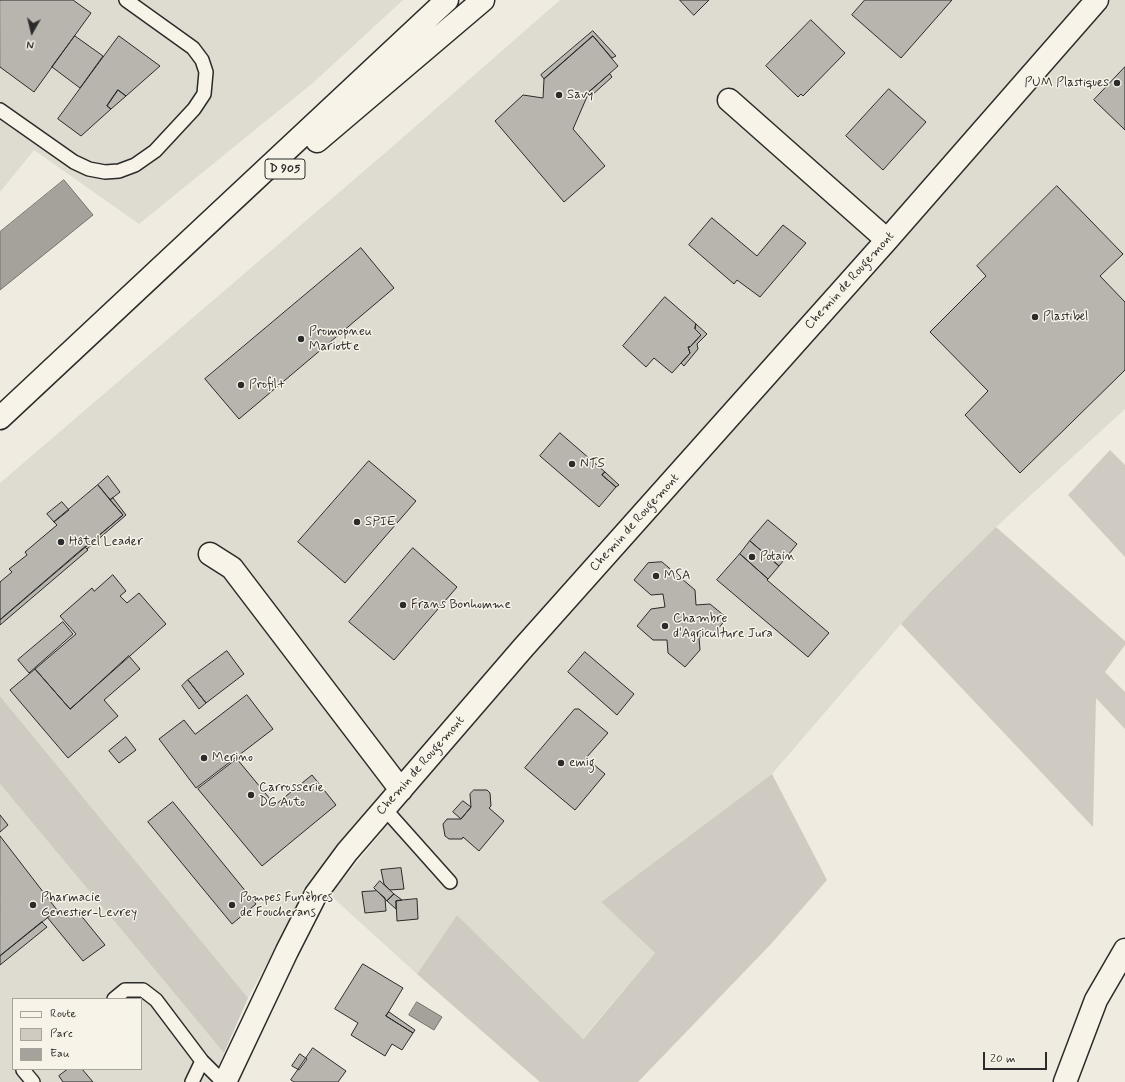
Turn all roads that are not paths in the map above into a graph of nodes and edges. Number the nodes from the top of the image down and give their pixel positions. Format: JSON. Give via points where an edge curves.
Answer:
{"nodes":[{"id":1,"x":126,"y":0,"type":"edge"},
{"id":2,"x":447,"y":0,"type":"edge"},
{"id":3,"x":483,"y":0,"type":"edge"},
{"id":4,"x":1097,"y":0,"type":"edge"},
{"id":5,"x":729,"y":100,"type":"dead end"},
{"id":6,"x":0,"y":110,"type":"edge"},
{"id":7,"x":887,"y":240,"type":"junction"},
{"id":8,"x":86,"y":338,"type":"junction"},
{"id":9,"x":0,"y":418,"type":"edge"},
{"id":10,"x":210,"y":554,"type":"dead end"},
{"id":11,"x":401,"y":790,"type":"junction"},
{"id":12,"x":384,"y":808,"type":"junction"},
{"id":13,"x":450,"y":882,"type":"dead end"},
{"id":14,"x":1125,"y":950,"type":"edge"},
{"id":15,"x":115,"y":998,"type":"edge"},
{"id":16,"x":202,"y":1061,"type":"junction"},
{"id":17,"x":23,"y":1070,"type":"edge"},
{"id":18,"x":33,"y":1082,"type":"edge"},
{"id":19,"x":192,"y":1082,"type":"edge"},
{"id":20,"x":221,"y":1082,"type":"edge"},
{"id":21,"x":225,"y":1082,"type":"edge"},
{"id":22,"x":1065,"y":1082,"type":"edge"}],
"edges":[{"from":1,"to":6,"type":"lane","via":[[193,48],[202,60],[206,72],[204,94],[194,110],[155,151],[135,165],[119,171],[89,169],[74,162]]},
{"from":2,"to":8,"type":"street"},
{"from":3,"to":8,"type":"street","number":"D 905"},
{"from":4,"to":7,"type":"street","name":"Chemin de Rougemont"},
{"from":5,"to":7,"type":"street"},
{"from":7,"to":11,"type":"street","name":"Chemin de Rougemont"},
{"from":8,"to":9,"type":"street","number":"D 905"},
{"from":10,"to":11,"type":"street","via":[[232,568]]},
{"from":11,"to":12,"type":"street","name":"Chemin de Rougemont"},
{"from":12,"to":13,"type":"lane"},
{"from":12,"to":21,"type":"street","name":"Chemin de Rougemont","via":[[316,894]]},
{"from":14,"to":22,"type":"street","via":[[1096,1000]]},
{"from":15,"to":16,"type":"lane","via":[[125,990],[143,990],[156,1000]]},
{"from":16,"to":19,"type":"lane"},
{"from":16,"to":20,"type":"lane"},
{"from":17,"to":18,"type":"lane"}]}
